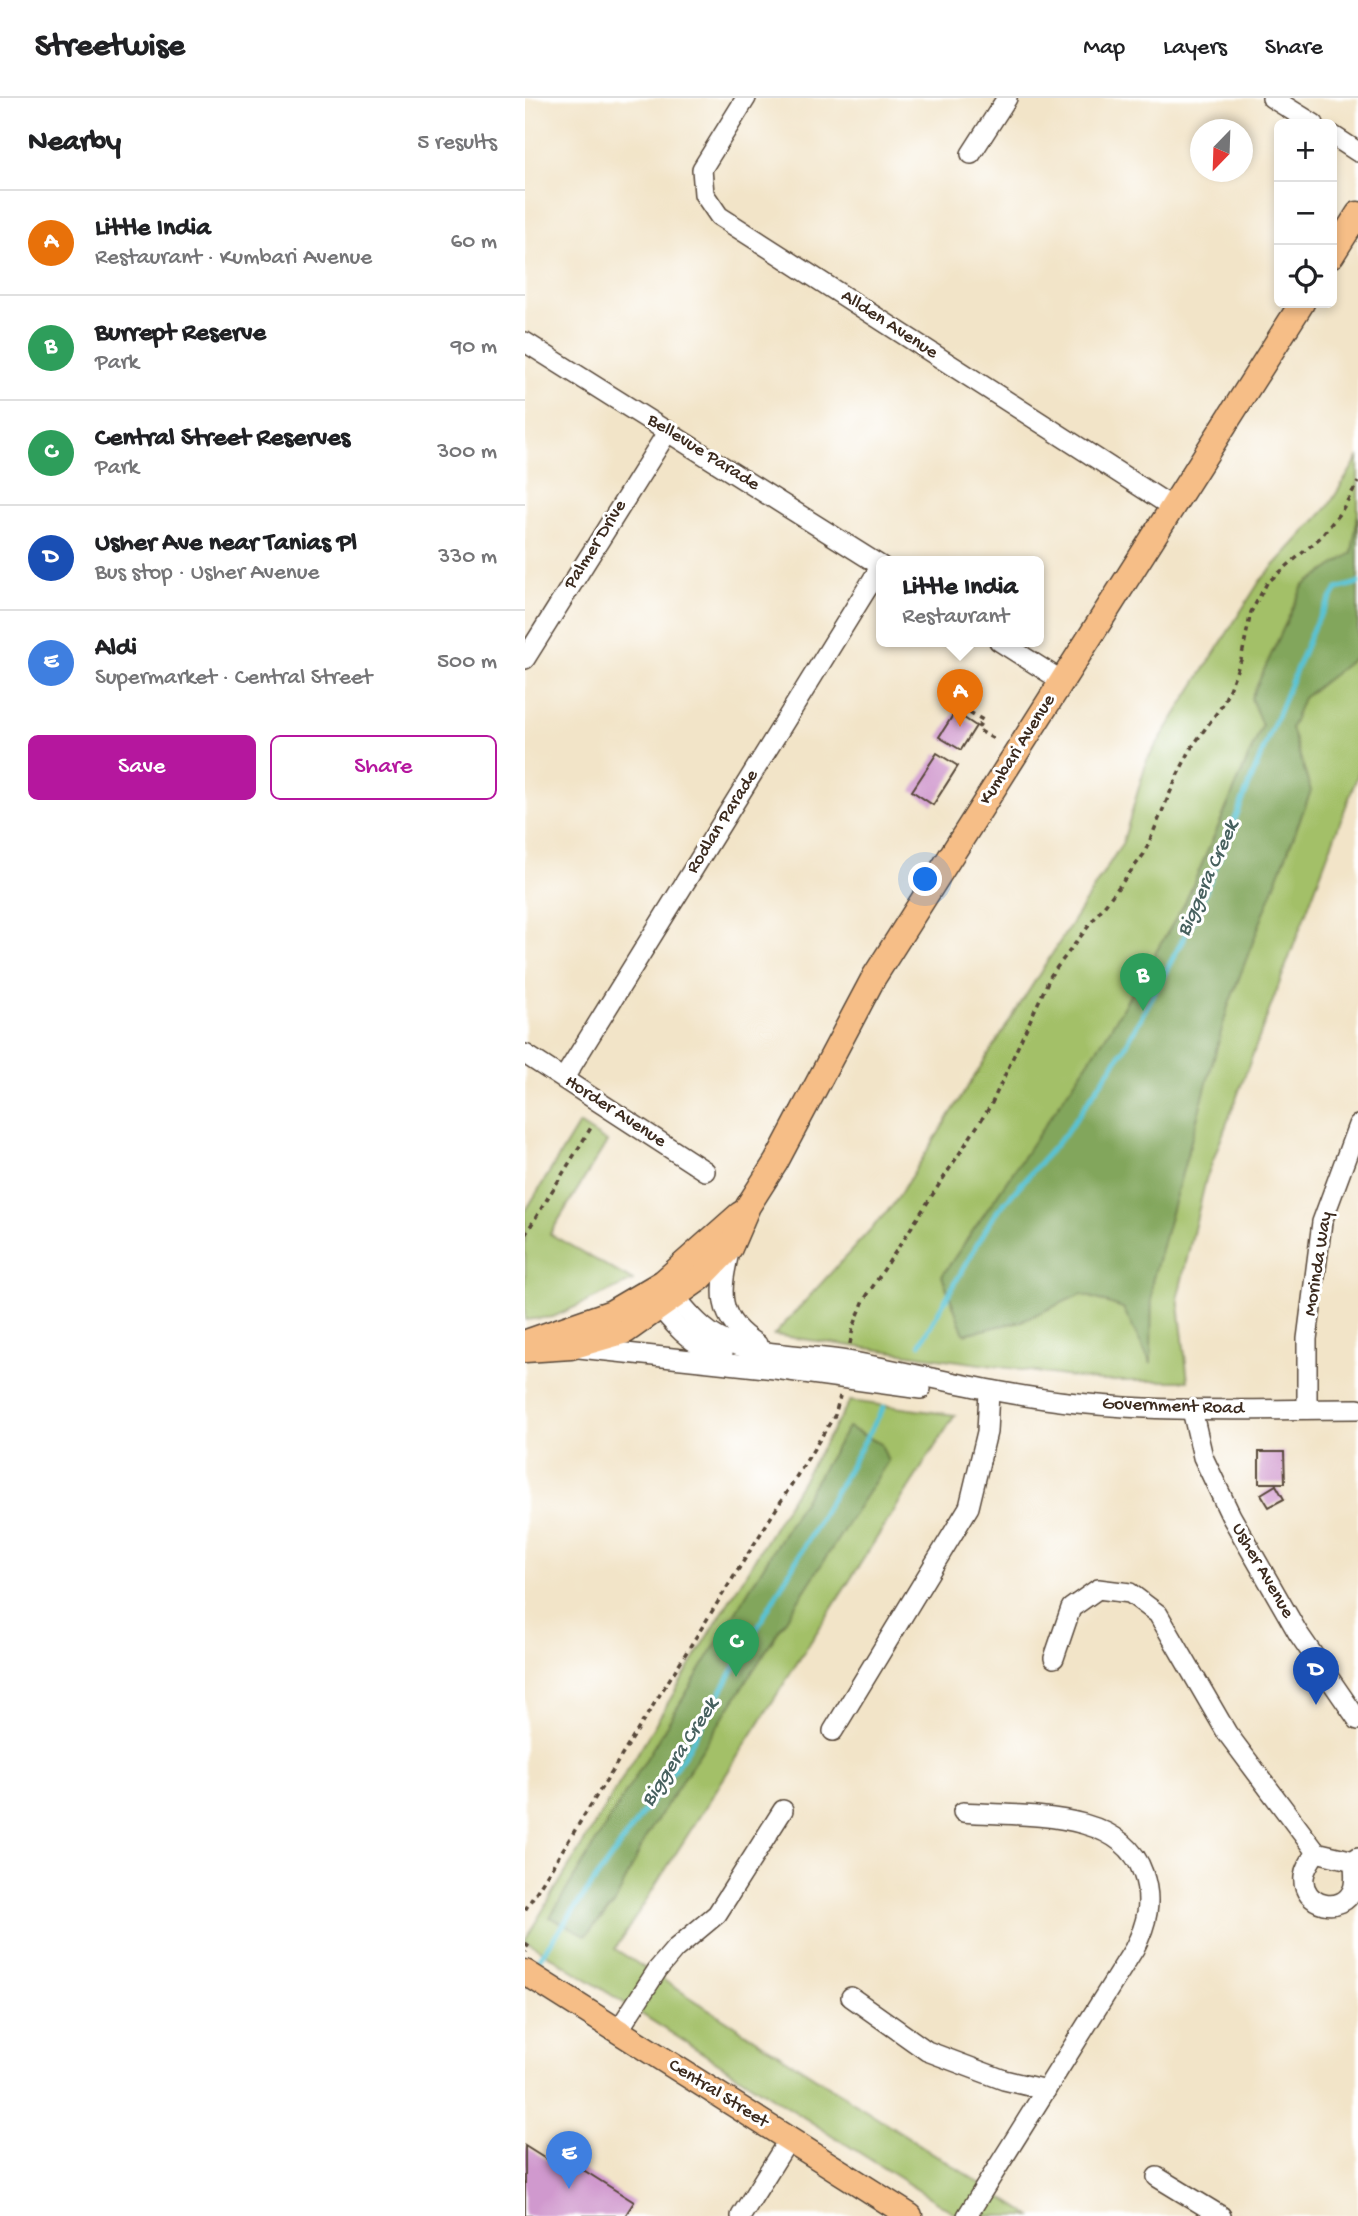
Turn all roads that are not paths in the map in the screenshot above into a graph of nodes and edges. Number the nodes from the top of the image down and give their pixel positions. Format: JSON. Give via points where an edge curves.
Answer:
{"nodes":[{"id":1,"x":746,"y":98,"type":"edge"},
{"id":2,"x":1007,"y":98,"type":"edge"},
{"id":3,"x":1272,"y":98,"type":"edge"},
{"id":4,"x":1306,"y":119,"type":"edge"},
{"id":5,"x":1337,"y":138,"type":"edge"},
{"id":6,"x":1358,"y":152,"type":"edge"},
{"id":7,"x":971,"y":154,"type":"dead end"},
{"id":8,"x":1358,"y":214,"type":"edge"},
{"id":9,"x":1337,"y":247,"type":"edge"},
{"id":10,"x":1299,"y":308,"type":"edge"},
{"id":11,"x":525,"y":342,"type":"edge"},
{"id":12,"x":668,"y":431,"type":"junction"},
{"id":13,"x":1172,"y":507,"type":"junction"},
{"id":14,"x":876,"y":563,"type":"edge"},
{"id":15,"x":876,"y":574,"type":"edge"},
{"id":16,"x":1008,"y":647,"type":"edge"},
{"id":17,"x":525,"y":659,"type":"edge"},
{"id":18,"x":1062,"y":681,"type":"junction"},
{"id":19,"x":525,"y":1054,"type":"edge"},
{"id":20,"x":564,"y":1078,"type":"junction"},
{"id":21,"x":1358,"y":1125,"type":"edge"},
{"id":22,"x":705,"y":1171,"type":"dead end"},
{"id":23,"x":748,"y":1206,"type":"junction"},
{"id":24,"x":730,"y":1248,"type":"junction"},
{"id":25,"x":662,"y":1295,"type":"junction"},
{"id":26,"x":525,"y":1342,"type":"edge"},
{"id":27,"x":571,"y":1347,"type":"junction"},
{"id":28,"x":525,"y":1350,"type":"edge"},
{"id":29,"x":778,"y":1361,"type":"junction"},
{"id":30,"x":989,"y":1391,"type":"junction"},
{"id":31,"x":1307,"y":1409,"type":"junction"},
{"id":32,"x":1358,"y":1409,"type":"edge"},
{"id":33,"x":1192,"y":1410,"type":"junction"},
{"id":34,"x":1054,"y":1658,"type":"dead end"},
{"id":35,"x":1358,"y":1720,"type":"edge"},
{"id":36,"x":833,"y":1731,"type":"dead end"},
{"id":37,"x":783,"y":1810,"type":"dead end"},
{"id":38,"x":963,"y":1812,"type":"dead end"},
{"id":39,"x":1316,"y":1852,"type":"junction"},
{"id":40,"x":1356,"y":1859,"type":"edge"},
{"id":41,"x":525,"y":1972,"type":"edge"},
{"id":42,"x":851,"y":1997,"type":"dead end"},
{"id":43,"x":618,"y":2031,"type":"junction"},
{"id":44,"x":1046,"y":2090,"type":"junction"},
{"id":45,"x":789,"y":2139,"type":"junction"},
{"id":46,"x":1157,"y":2177,"type":"dead end"},
{"id":47,"x":741,"y":2216,"type":"edge"},
{"id":48,"x":910,"y":2216,"type":"edge"},
{"id":49,"x":967,"y":2216,"type":"edge"},
{"id":50,"x":1221,"y":2216,"type":"edge"}],
"edges":[{"from":1,"to":13,"type":"street","name":"Allden Avenue","via":[[702,169],[704,194],[719,216]]},
{"from":2,"to":7,"type":"street"},
{"from":3,"to":4,"type":"street"},
{"from":5,"to":6,"type":"street"},
{"from":8,"to":9,"type":"main road"},
{"from":10,"to":13,"type":"main road","name":"Kumbari Avenue"},
{"from":11,"to":12,"type":"street","name":"Bellevue Parade"},
{"from":12,"to":14,"type":"street","name":"Bellevue Parade"},
{"from":12,"to":17,"type":"street","name":"Palmer Drive"},
{"from":13,"to":18,"type":"main road","name":"Kumbari Avenue"},
{"from":15,"to":20,"type":"street","name":"Rodlan Parade"},
{"from":16,"to":18,"type":"street"},
{"from":18,"to":23,"type":"main road","name":"Kumbari Avenue","via":[[874,977]]},
{"from":19,"to":20,"type":"street","name":"Horder Avenue"},
{"from":20,"to":22,"type":"street","name":"Horder Avenue"},
{"from":21,"to":31,"type":"street","name":"Morinda Way","via":[[1322,1222],[1307,1339]]},
{"from":23,"to":24,"type":"main road","name":"Kumbari Avenue"},
{"from":23,"to":25,"type":"main road","name":"Kumbari Avenue"},
{"from":24,"to":25,"type":"main road","name":"Kumbari Avenue","via":[[701,1278]]},
{"from":24,"to":29,"type":"street","name":"Government Road","via":[[722,1284],[725,1308],[736,1331]]},
{"from":25,"to":26,"type":"main road"},
{"from":25,"to":27,"type":"main road","name":"Government Road","via":[[626,1331]]},
{"from":25,"to":29,"type":"street","name":"Government Road","via":[[722,1340]]},
{"from":27,"to":28,"type":"main road","name":"Government Road"},
{"from":27,"to":29,"type":"street","name":"Government Road"},
{"from":29,"to":30,"type":"street","name":"Government Road","via":[[927,1390]]},
{"from":30,"to":33,"type":"street","name":"Government Road","via":[[1078,1403]]},
{"from":30,"to":36,"type":"street","via":[[987,1432],[968,1507]]},
{"from":31,"to":32,"type":"street","name":"Government Road"},
{"from":31,"to":33,"type":"street","name":"Government Road"},
{"from":33,"to":35,"type":"street","name":"Usher Avenue","via":[[1203,1457],[1231,1516],[1298,1633]]},
{"from":34,"to":39,"type":"street","via":[[1071,1608],[1098,1589],[1130,1593],[1158,1614],[1227,1733]]},
{"from":37,"to":43,"type":"street","via":[[717,1914],[657,1969]]},
{"from":38,"to":44,"type":"street","via":[[1090,1823],[1120,1838],[1138,1857],[1148,1887],[1143,1931]]},
{"from":39,"to":40,"type":"street"},
{"from":39,"to":40,"type":"street","via":[[1306,1868],[1304,1883],[1310,1897],[1323,1905],[1338,1904],[1350,1895]]},
{"from":41,"to":43,"type":"main road","name":"Central Street"},
{"from":42,"to":44,"type":"street","via":[[927,2051]]},
{"from":43,"to":45,"type":"main road","name":"Central Street"},
{"from":44,"to":49,"type":"street"},
{"from":45,"to":47,"type":"street"},
{"from":45,"to":48,"type":"main road","name":"Central Street"},
{"from":46,"to":50,"type":"street"}]}
